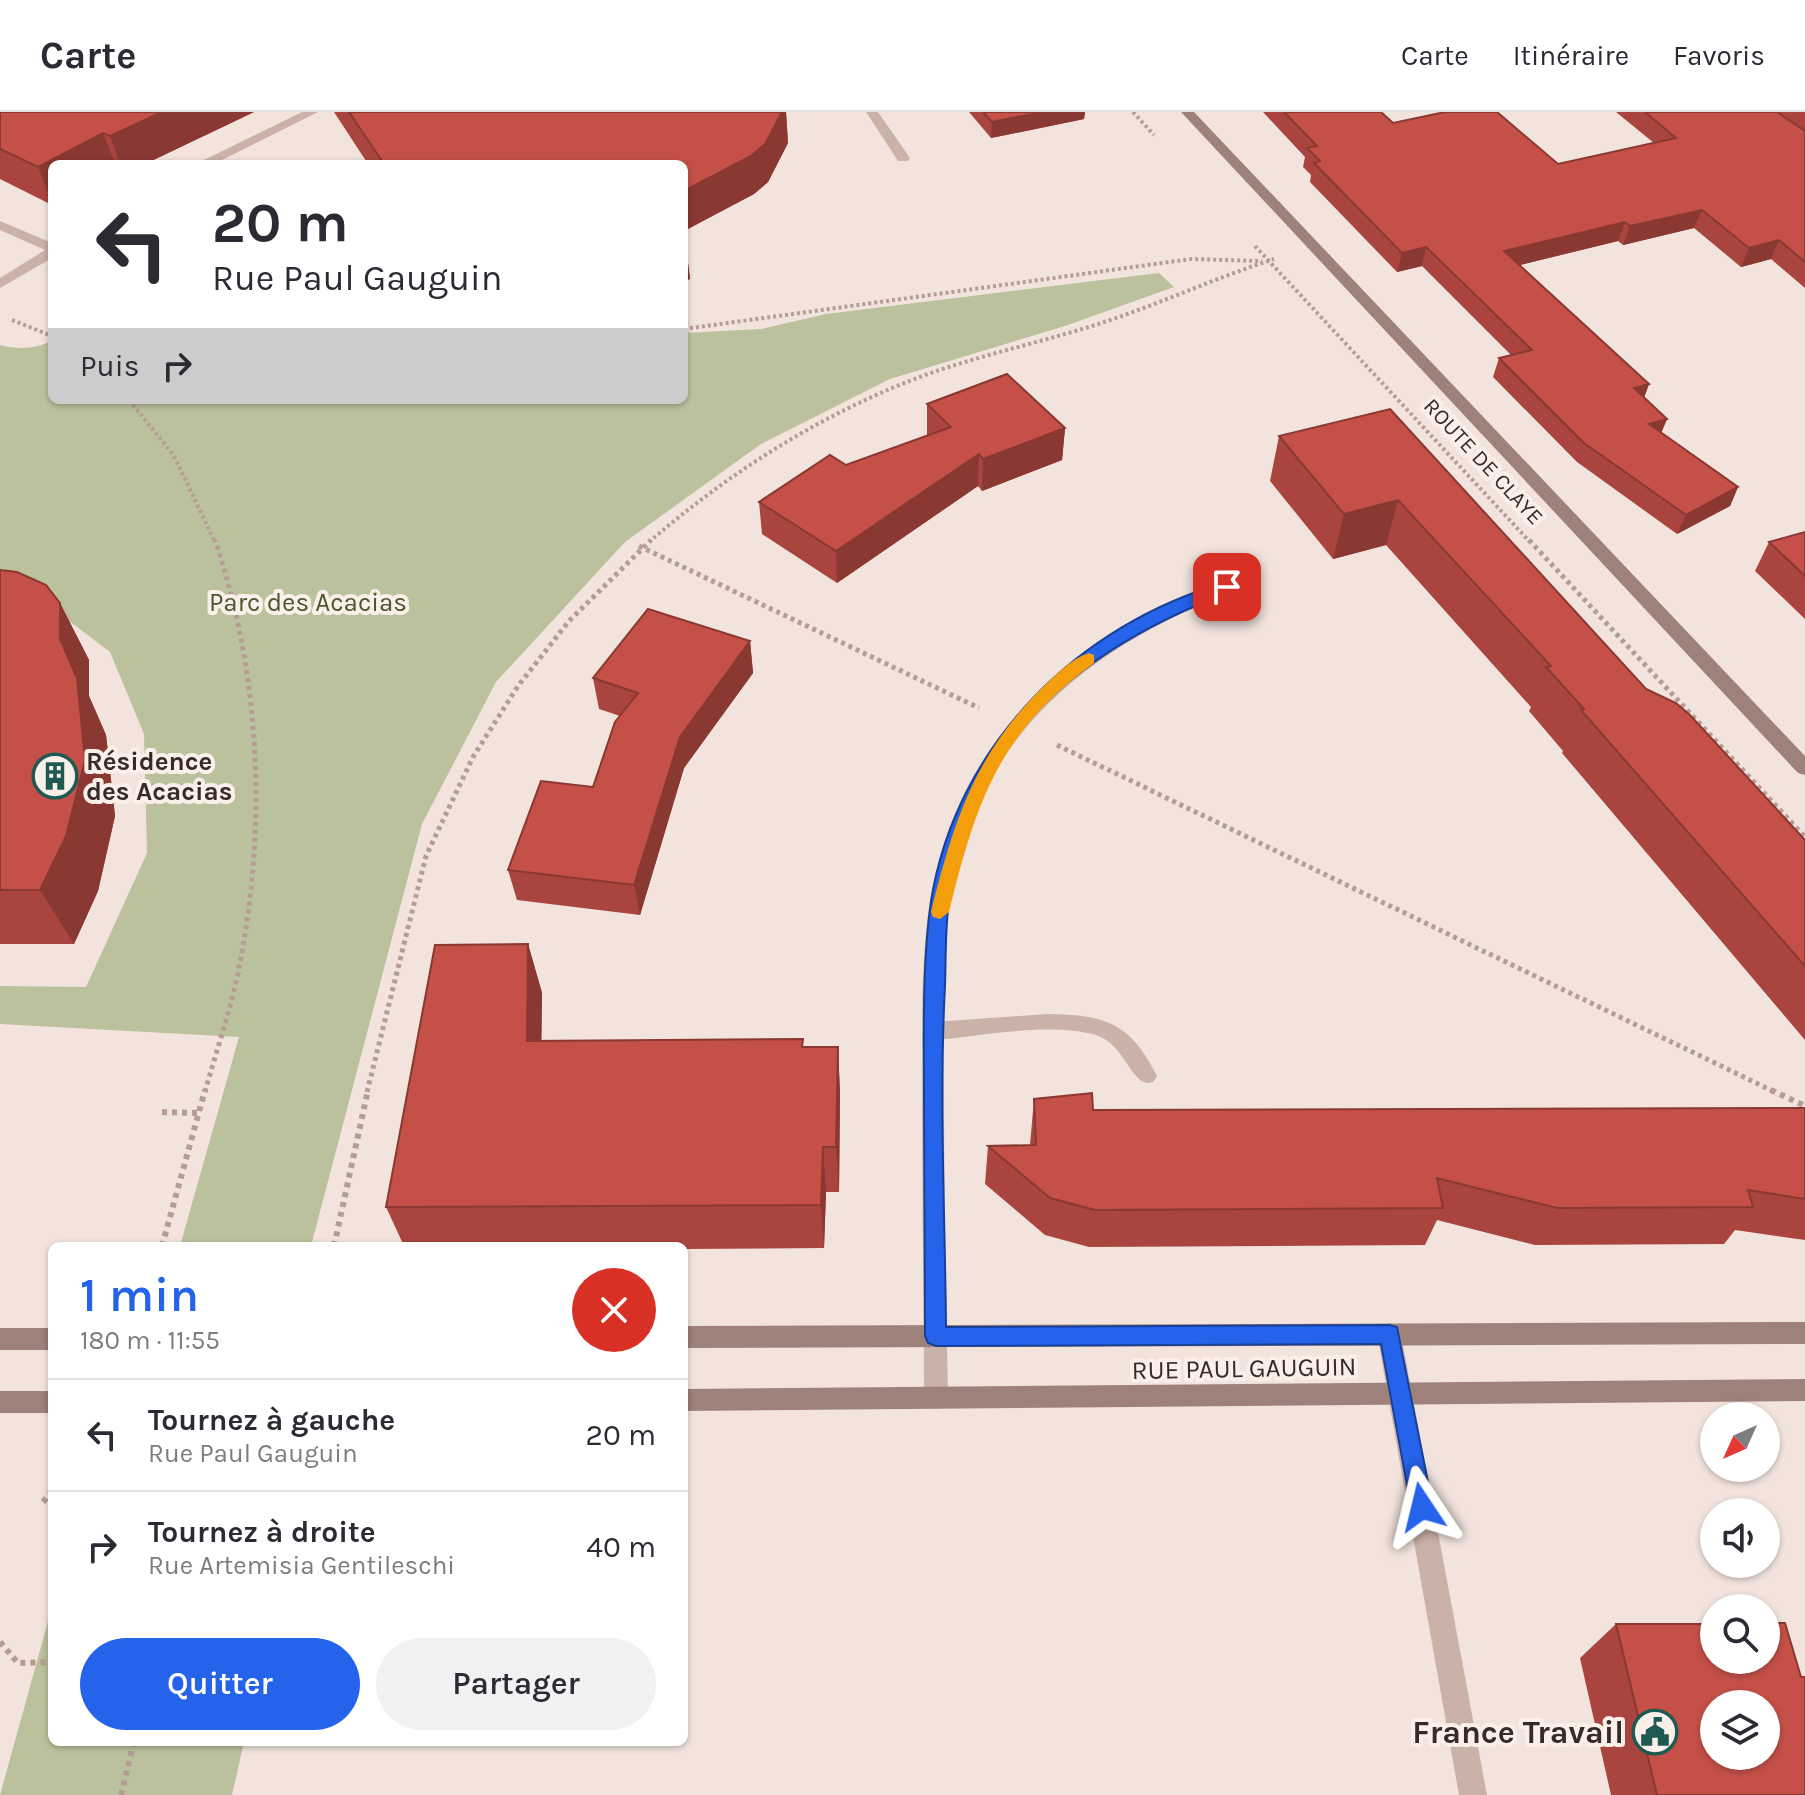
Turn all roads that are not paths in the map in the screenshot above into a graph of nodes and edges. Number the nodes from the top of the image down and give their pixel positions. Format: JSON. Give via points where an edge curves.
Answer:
{"nodes":[{"id":1,"x":312,"y":112,"type":"edge"},
{"id":2,"x":872,"y":112,"type":"edge"},
{"id":3,"x":1187,"y":112,"type":"edge"},
{"id":4,"x":903,"y":158,"type":"dead end"},
{"id":5,"x":211,"y":160,"type":"edge"},
{"id":6,"x":0,"y":225,"type":"edge"},
{"id":7,"x":48,"y":248,"type":"edge"},
{"id":8,"x":48,"y":253,"type":"edge"},
{"id":9,"x":0,"y":265,"type":"edge"},
{"id":10,"x":17,"y":273,"type":"junction"},
{"id":11,"x":0,"y":284,"type":"edge"},
{"id":12,"x":1227,"y":587,"type":"dead end"},
{"id":13,"x":1805,"y":768,"type":"edge"},
{"id":14,"x":933,"y":1031,"type":"junction"},
{"id":15,"x":1146,"y":1076,"type":"dead end"},
{"id":16,"x":1805,"y":1333,"type":"edge"},
{"id":17,"x":1389,"y":1334,"type":"junction"},
{"id":18,"x":936,"y":1336,"type":"junction"},
{"id":19,"x":688,"y":1337,"type":"edge"},
{"id":20,"x":0,"y":1339,"type":"edge"},
{"id":21,"x":48,"y":1339,"type":"edge"},
{"id":22,"x":1805,"y":1390,"type":"edge"},
{"id":23,"x":1403,"y":1394,"type":"junction"},
{"id":24,"x":936,"y":1398,"type":"junction"},
{"id":25,"x":688,"y":1400,"type":"edge"},
{"id":26,"x":0,"y":1402,"type":"edge"},
{"id":27,"x":48,"y":1402,"type":"edge"},
{"id":28,"x":1473,"y":1795,"type":"edge"}],
"edges":[{"from":1,"to":5,"type":"street"},
{"from":2,"to":4,"type":"street"},
{"from":3,"to":13,"type":"street","name":"ROUTE DE CLAYE"},
{"from":6,"to":7,"type":"street"},
{"from":8,"to":10,"type":"street"},
{"from":9,"to":10,"type":"street"},
{"from":10,"to":11,"type":"street"},
{"from":12,"to":14,"type":"street","via":[[1175,606],[1117,638],[1062,678],[1015,725],[980,782],[940,900]]},
{"from":14,"to":15,"type":"street","via":[[1074,1023],[1107,1030],[1133,1050]]},
{"from":14,"to":18,"type":"street"},
{"from":16,"to":17,"type":"street","name":"RUE PAUL GAUGUIN"},
{"from":17,"to":18,"type":"street","name":"RUE PAUL GAUGUIN"},
{"from":17,"to":23,"type":"street"},
{"from":18,"to":19,"type":"street","name":"RUE PAUL GAUGUIN"},
{"from":18,"to":24,"type":"street"},
{"from":20,"to":21,"type":"street"},
{"from":22,"to":23,"type":"street","name":"RUE PAUL GAUGUIN"},
{"from":23,"to":24,"type":"street","name":"RUE PAUL GAUGUIN"},
{"from":23,"to":28,"type":"street"},
{"from":24,"to":25,"type":"street","name":"RUE PAUL GAUGUIN"},
{"from":26,"to":27,"type":"street"}]}
